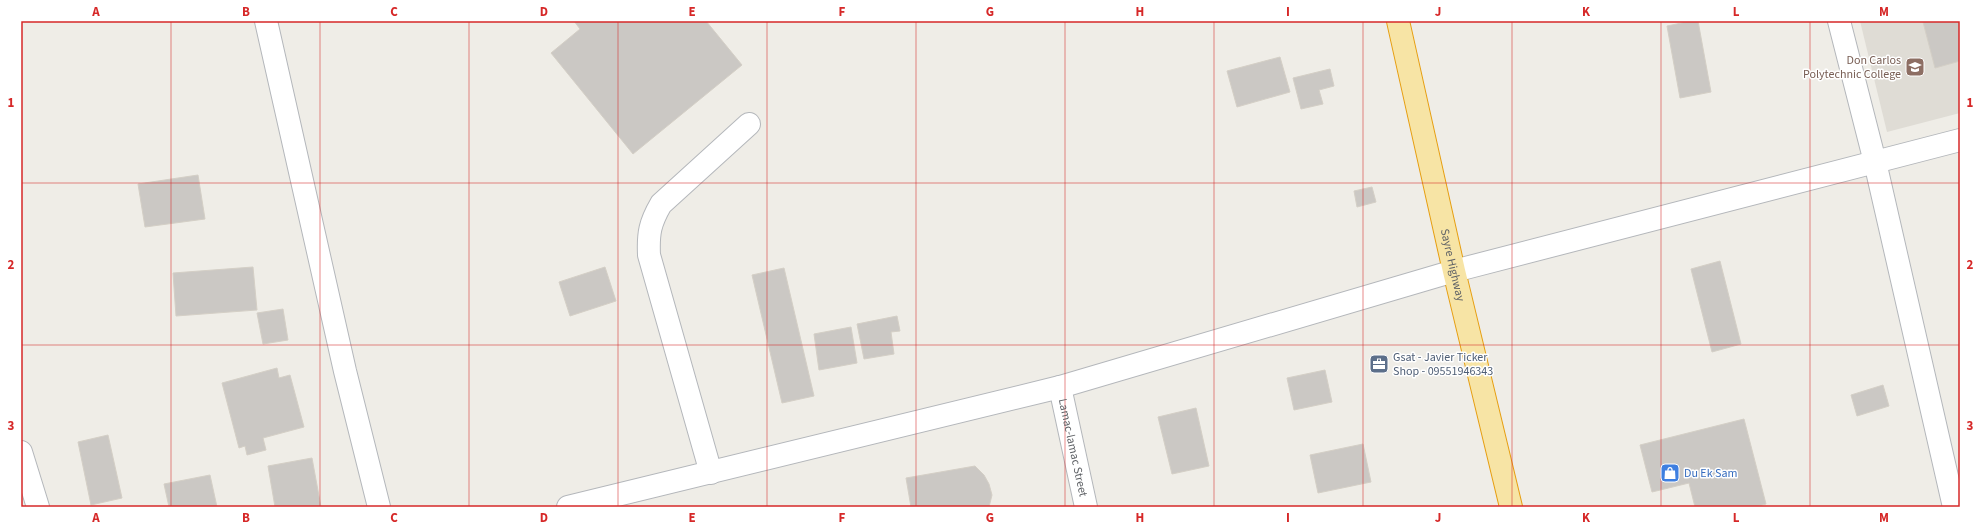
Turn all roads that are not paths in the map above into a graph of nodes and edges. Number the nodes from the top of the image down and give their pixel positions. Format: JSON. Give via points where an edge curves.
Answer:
{"nodes":[{"id":1,"x":266,"y":21,"type":"edge"},
{"id":2,"x":1398,"y":21,"type":"edge"},
{"id":3,"x":1839,"y":21,"type":"edge"},
{"id":4,"x":749,"y":124,"type":"dead end"},
{"id":5,"x":1960,"y":140,"type":"edge"},
{"id":6,"x":1875,"y":162,"type":"junction"},
{"id":7,"x":1454,"y":270,"type":"junction"},
{"id":8,"x":1060,"y":387,"type":"junction"},
{"id":9,"x":21,"y":452,"type":"edge"},
{"id":10,"x":711,"y":473,"type":"junction"},
{"id":11,"x":1955,"y":484,"type":"edge"},
{"id":12,"x":38,"y":507,"type":"edge"},
{"id":13,"x":379,"y":507,"type":"edge"},
{"id":14,"x":568,"y":507,"type":"edge"},
{"id":15,"x":1086,"y":507,"type":"edge"},
{"id":16,"x":1511,"y":507,"type":"edge"},
{"id":17,"x":1954,"y":507,"type":"edge"}],
"edges":[{"from":1,"to":13,"type":"street","via":[[345,371]]},
{"from":2,"to":7,"type":"highway","name":"Sayre Highway"},
{"from":3,"to":6,"type":"street"},
{"from":4,"to":10,"type":"street","via":[[661,204],[652,220],[648,235],[649,255]]},
{"from":5,"to":6,"type":"street"},
{"from":6,"to":7,"type":"street"},
{"from":6,"to":11,"type":"street"},
{"from":7,"to":8,"type":"street"},
{"from":7,"to":16,"type":"highway","name":"Sayre Highway"},
{"from":8,"to":10,"type":"street"},
{"from":8,"to":15,"type":"street","name":"Lamac-lamac Street"},
{"from":9,"to":12,"type":"street"},
{"from":10,"to":14,"type":"street"},
{"from":11,"to":17,"type":"street"}]}
